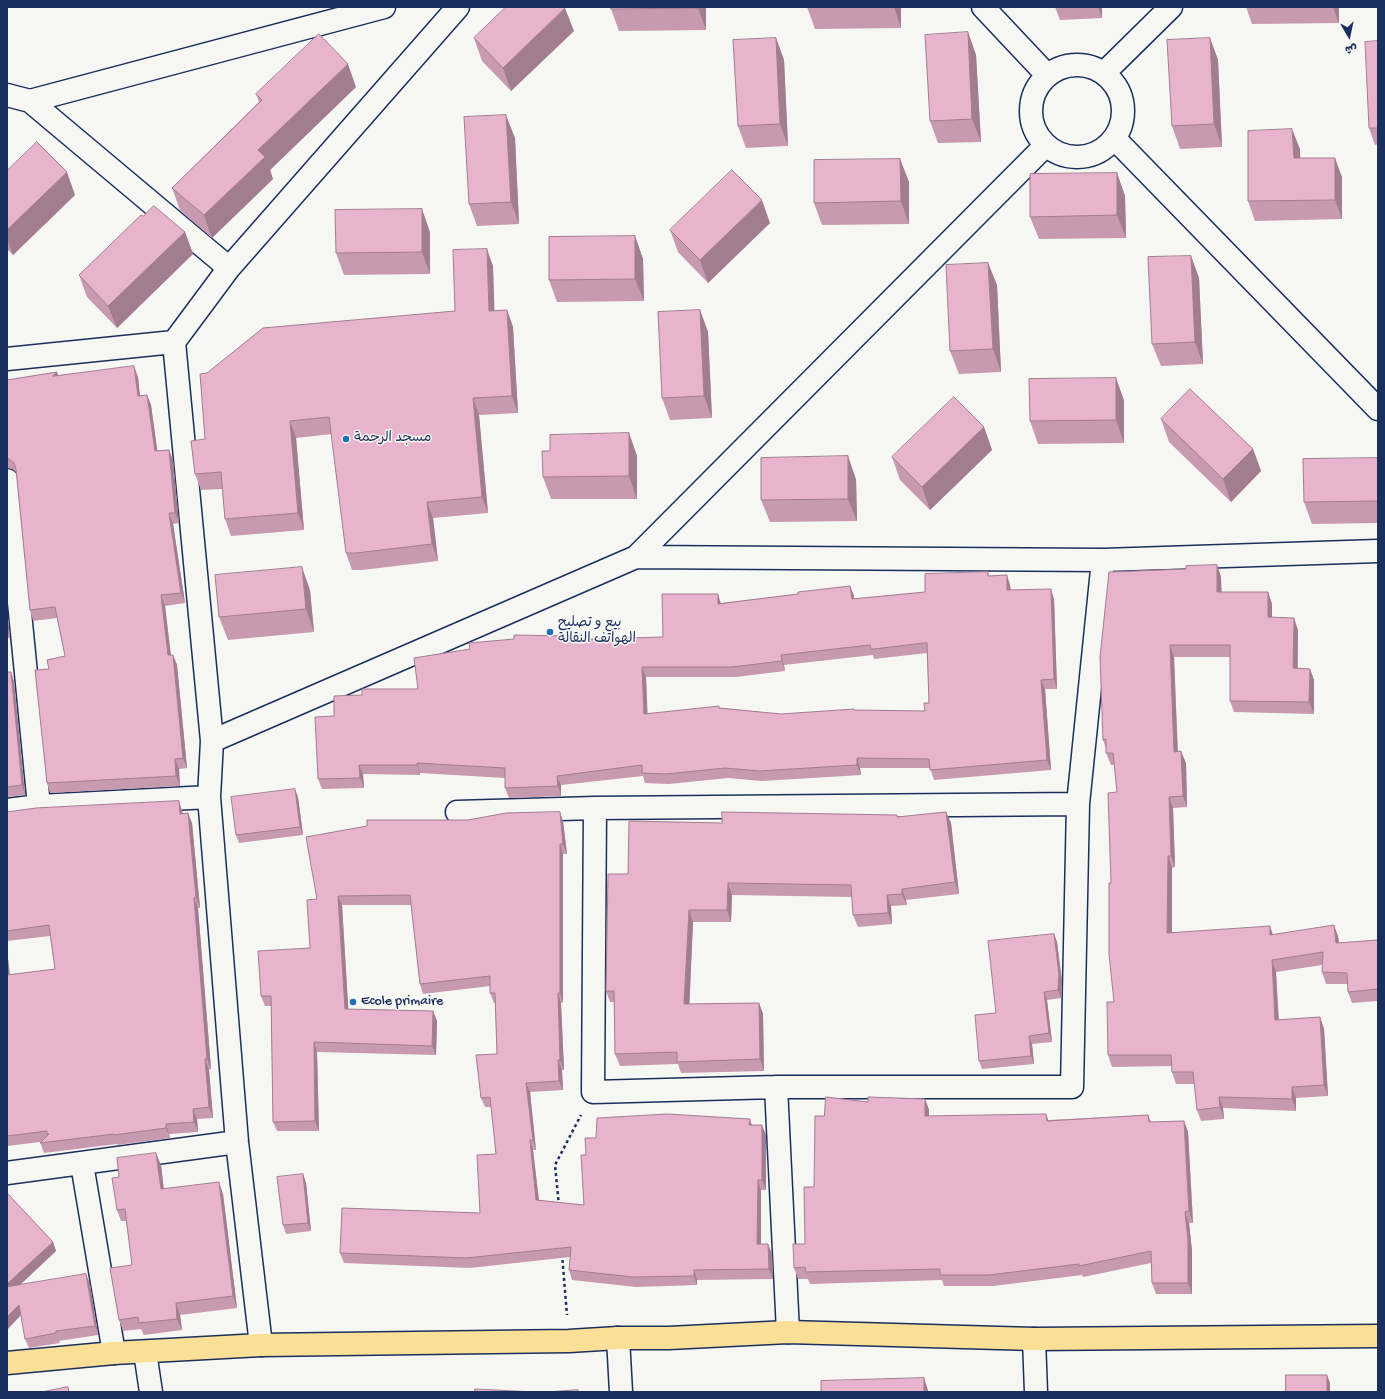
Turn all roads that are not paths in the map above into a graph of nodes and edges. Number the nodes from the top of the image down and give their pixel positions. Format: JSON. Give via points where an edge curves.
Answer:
{"nodes":[{"id":1,"x":384,"y":7,"type":"edge"},
{"id":2,"x":458,"y":7,"type":"edge"},
{"id":3,"x":983,"y":7,"type":"edge"},
{"id":4,"x":1168,"y":8,"type":"edge"},
{"id":5,"x":1104,"y":73,"type":"junction"},
{"id":6,"x":1047,"y":75,"type":"junction"},
{"id":7,"x":7,"y":95,"type":"edge"},
{"id":8,"x":30,"y":101,"type":"junction"},
{"id":9,"x":1115,"y":139,"type":"junction"},
{"id":10,"x":1046,"y":146,"type":"junction"},
{"id":11,"x":229,"y":268,"type":"junction"},
{"id":12,"x":174,"y":342,"type":"junction"},
{"id":13,"x":7,"y":359,"type":"edge"},
{"id":14,"x":1377,"y":404,"type":"edge"},
{"id":15,"x":7,"y":480,"type":"edge"},
{"id":16,"x":8,"y":509,"type":"edge"},
{"id":17,"x":1378,"y":550,"type":"edge"},
{"id":18,"x":636,"y":557,"type":"junction"},
{"id":19,"x":1103,"y":560,"type":"junction"},
{"id":20,"x":15,"y":648,"type":"edge"},
{"id":21,"x":212,"y":741,"type":"junction"},
{"id":22,"x":209,"y":797,"type":"junction"},
{"id":23,"x":1078,"y":804,"type":"junction"},
{"id":24,"x":39,"y":806,"type":"junction"},
{"id":25,"x":595,"y":808,"type":"junction"},
{"id":26,"x":7,"y":810,"type":"edge"},
{"id":27,"x":457,"y":812,"type":"dead end"},
{"id":28,"x":776,"y":1087,"type":"junction"},
{"id":29,"x":237,"y":1142,"type":"junction"},
{"id":30,"x":82,"y":1164,"type":"junction"},
{"id":31,"x":7,"y":1173,"type":"edge"},
{"id":32,"x":788,"y":1332,"type":"junction"},
{"id":33,"x":1378,"y":1336,"type":"edge"},
{"id":34,"x":618,"y":1338,"type":"junction"},
{"id":35,"x":1034,"y":1339,"type":"junction"},
{"id":36,"x":261,"y":1345,"type":"junction"},
{"id":37,"x":145,"y":1352,"type":"junction"},
{"id":38,"x":114,"y":1353,"type":"junction"},
{"id":39,"x":7,"y":1363,"type":"edge"},
{"id":40,"x":151,"y":1392,"type":"edge"},
{"id":41,"x":621,"y":1392,"type":"edge"},
{"id":42,"x":1036,"y":1392,"type":"edge"}],
"edges":[{"from":1,"to":8,"type":"street"},
{"from":2,"to":11,"type":"street"},
{"from":3,"to":6,"type":"street"},
{"from":4,"to":5,"type":"street"},
{"from":5,"to":6,"type":"street","via":[[1091,66],[1076,64],[1061,67]]},
{"from":5,"to":9,"type":"street","via":[[1122,96],[1122,125]]},
{"from":6,"to":10,"type":"street","via":[[1031,102],[1031,118],[1036,133]]},
{"from":7,"to":8,"type":"street"},
{"from":8,"to":11,"type":"street"},
{"from":9,"to":10,"type":"street","via":[[1105,149],[1082,157],[1059,154]]},
{"from":9,"to":14,"type":"street"},
{"from":10,"to":18,"type":"street"},
{"from":11,"to":12,"type":"street"},
{"from":12,"to":13,"type":"street"},
{"from":12,"to":21,"type":"street"},
{"from":15,"to":16,"type":"street"},
{"from":16,"to":20,"type":"street"},
{"from":17,"to":19,"type":"street"},
{"from":18,"to":19,"type":"street"},
{"from":18,"to":21,"type":"street"},
{"from":19,"to":23,"type":"street"},
{"from":20,"to":24,"type":"street"},
{"from":21,"to":22,"type":"street"},
{"from":22,"to":24,"type":"street"},
{"from":22,"to":29,"type":"street"},
{"from":23,"to":25,"type":"street"},
{"from":23,"to":28,"type":"street","via":[[1072,1087]]},
{"from":24,"to":26,"type":"street"},
{"from":25,"to":27,"type":"street"},
{"from":25,"to":28,"type":"street","via":[[593,1092]]},
{"from":28,"to":32,"type":"street"},
{"from":29,"to":30,"type":"street"},
{"from":29,"to":36,"type":"street"},
{"from":30,"to":31,"type":"street"},
{"from":30,"to":38,"type":"street"},
{"from":32,"to":34,"type":"main road"},
{"from":32,"to":35,"type":"main road"},
{"from":33,"to":35,"type":"main road"},
{"from":34,"to":36,"type":"main road","via":[[569,1341]]},
{"from":34,"to":41,"type":"street"},
{"from":35,"to":42,"type":"street"},
{"from":36,"to":37,"type":"main road"},
{"from":37,"to":38,"type":"main road"},
{"from":37,"to":40,"type":"street"},
{"from":38,"to":39,"type":"main road"}]}
